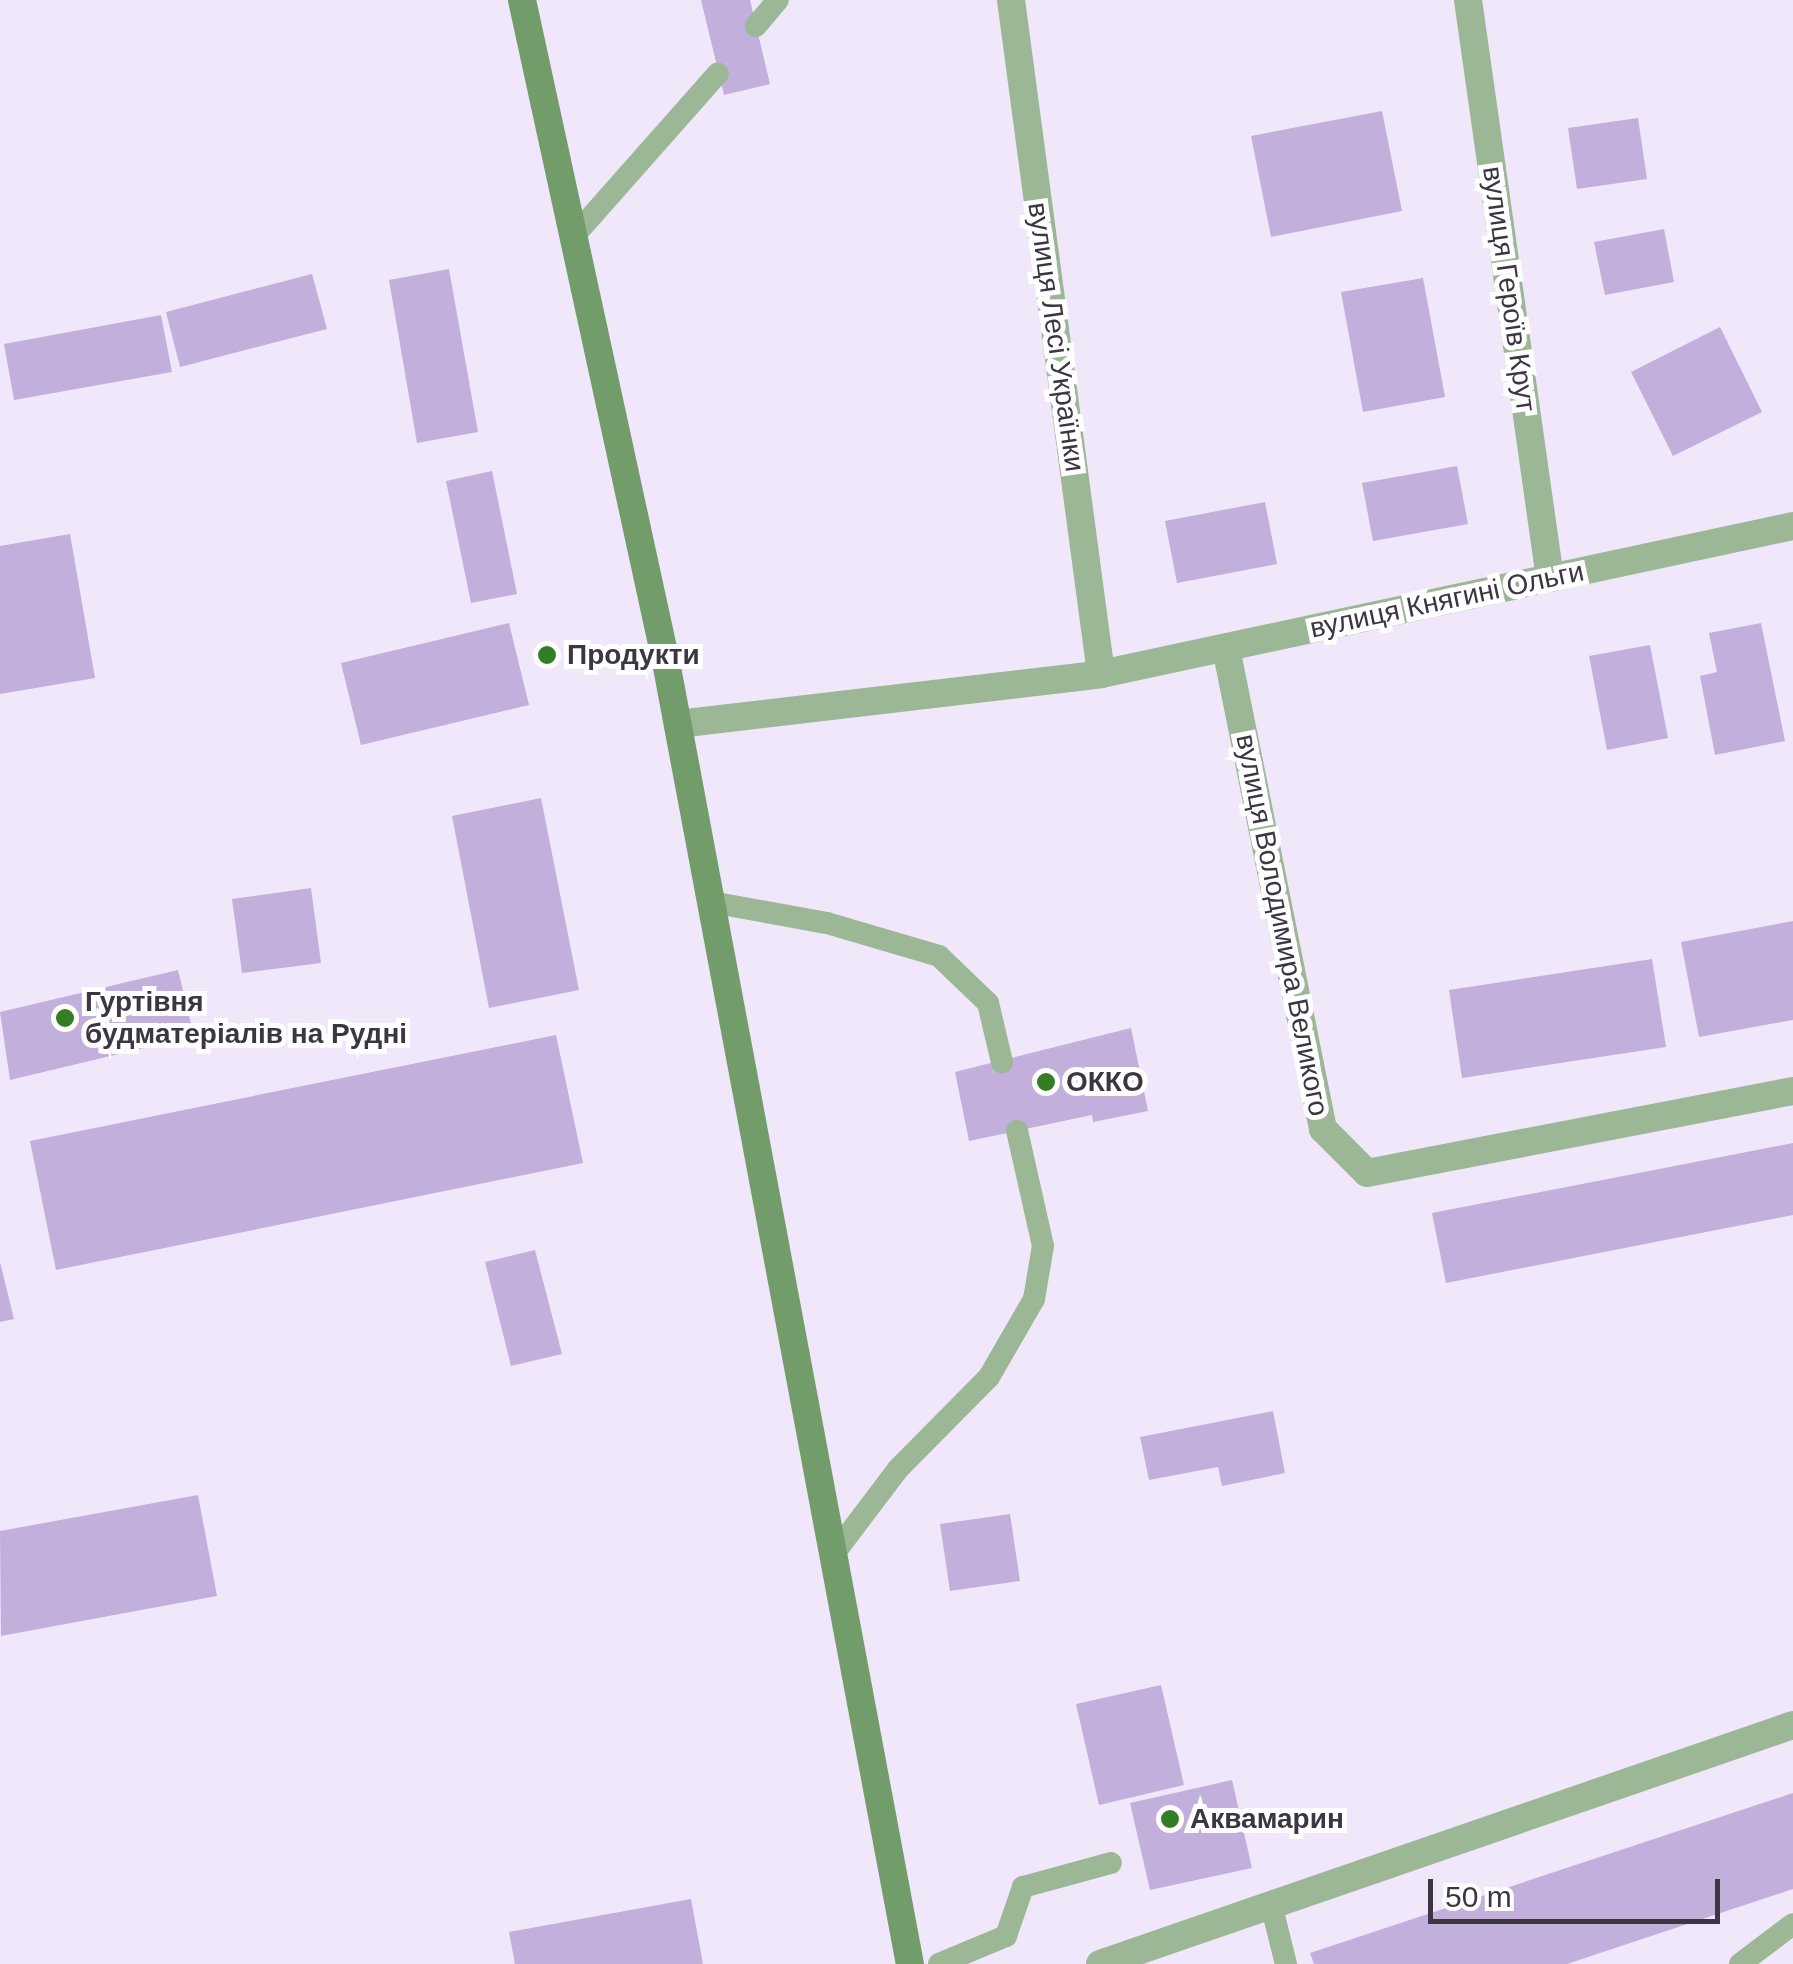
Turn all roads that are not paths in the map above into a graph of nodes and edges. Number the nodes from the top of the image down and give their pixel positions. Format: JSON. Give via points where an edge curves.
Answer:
{"nodes":[{"id":1,"x":522,"y":0,"type":"edge"},
{"id":2,"x":778,"y":0,"type":"edge"},
{"id":3,"x":1011,"y":0,"type":"edge"},
{"id":4,"x":1468,"y":0,"type":"edge"},
{"id":5,"x":756,"y":26,"type":"dead end"},
{"id":6,"x":718,"y":72,"type":"dead end"},
{"id":7,"x":574,"y":236,"type":"junction"},
{"id":8,"x":1793,"y":526,"type":"edge"},
{"id":9,"x":1550,"y":578,"type":"junction"},
{"id":10,"x":1226,"y":648,"type":"junction"},
{"id":11,"x":1101,"y":674,"type":"junction"},
{"id":12,"x":678,"y":724,"type":"junction"},
{"id":13,"x":711,"y":902,"type":"junction"},
{"id":14,"x":1002,"y":1062,"type":"dead end"},
{"id":15,"x":1793,"y":1090,"type":"edge"},
{"id":16,"x":1017,"y":1131,"type":"dead end"},
{"id":17,"x":833,"y":1555,"type":"junction"},
{"id":18,"x":1793,"y":1725,"type":"edge"},
{"id":19,"x":1112,"y":1863,"type":"dead end"},
{"id":20,"x":1270,"y":1904,"type":"junction"},
{"id":21,"x":1793,"y":1924,"type":"edge"},
{"id":22,"x":910,"y":1964,"type":"edge"},
{"id":23,"x":939,"y":1964,"type":"edge"},
{"id":24,"x":1100,"y":1964,"type":"edge"},
{"id":25,"x":1286,"y":1964,"type":"edge"},
{"id":26,"x":1740,"y":1964,"type":"edge"}],
"edges":[{"from":1,"to":7,"type":"main road"},
{"from":2,"to":5,"type":"lane"},
{"from":3,"to":11,"type":"street","name":"вулиця Лесі Українки"},
{"from":4,"to":9,"type":"street","name":"вулиця Героїв Крут"},
{"from":6,"to":7,"type":"lane"},
{"from":7,"to":12,"type":"main road"},
{"from":8,"to":9,"type":"street","name":"вулиця Княгині Ольги"},
{"from":9,"to":10,"type":"street","name":"вулиця Княгині Ольги"},
{"from":10,"to":11,"type":"street","name":"вулиця Княгині Ольги"},
{"from":10,"to":15,"type":"street","name":"вулиця Володимира Великого","via":[[1323,1129],[1367,1172]]},
{"from":11,"to":12,"type":"street","name":"вулиця Княгині Ольги"},
{"from":12,"to":13,"type":"main road"},
{"from":13,"to":14,"type":"lane","via":[[827,923],[939,956],[988,1003]]},
{"from":13,"to":17,"type":"main road"},
{"from":16,"to":17,"type":"lane","via":[[1042,1246],[1034,1300],[990,1377],[898,1469]]},
{"from":17,"to":22,"type":"main road"},
{"from":18,"to":20,"type":"street"},
{"from":19,"to":23,"type":"lane","via":[[1023,1888],[1006,1936]]},
{"from":20,"to":24,"type":"street"},
{"from":20,"to":25,"type":"lane"},
{"from":21,"to":26,"type":"lane"}]}
